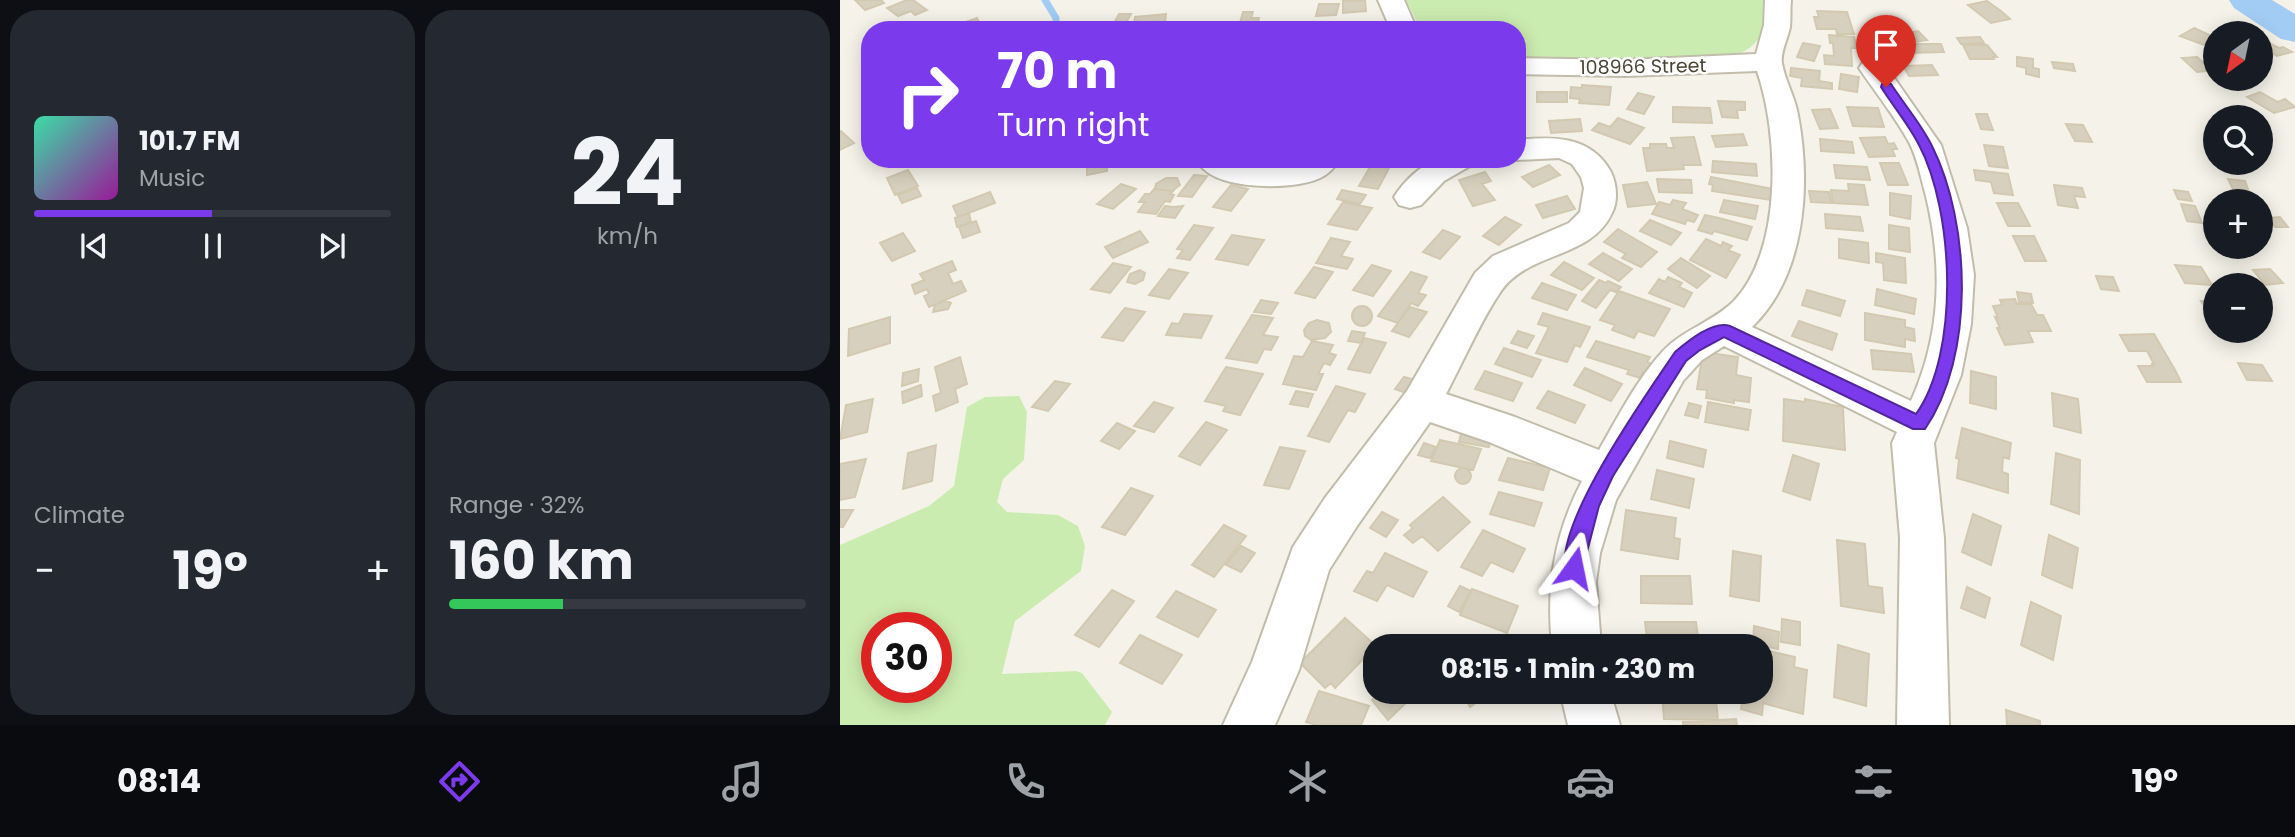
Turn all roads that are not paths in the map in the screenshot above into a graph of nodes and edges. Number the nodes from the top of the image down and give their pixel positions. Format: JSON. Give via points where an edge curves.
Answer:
{"nodes":[{"id":1,"x":1391,"y":0,"type":"edge"},
{"id":2,"x":1778,"y":0,"type":"edge"},
{"id":3,"x":1400,"y":21,"type":"edge"},
{"id":4,"x":1768,"y":62,"type":"junction"},
{"id":5,"x":1526,"y":66,"type":"edge"},
{"id":6,"x":1873,"y":68,"type":"dead end"},
{"id":7,"x":1526,"y":150,"type":"edge"},
{"id":8,"x":1218,"y":168,"type":"edge"},
{"id":9,"x":1313,"y":168,"type":"edge"},
{"id":10,"x":1443,"y":168,"type":"edge"},
{"id":11,"x":1410,"y":197,"type":"dead end"},
{"id":12,"x":1724,"y":330,"type":"junction"},
{"id":13,"x":1421,"y":403,"type":"junction"},
{"id":14,"x":1919,"y":424,"type":"junction"},
{"id":15,"x":1606,"y":472,"type":"junction"},
{"id":16,"x":1576,"y":634,"type":"edge"},
{"id":17,"x":1588,"y":704,"type":"edge"},
{"id":18,"x":1249,"y":725,"type":"edge"},
{"id":19,"x":1594,"y":725,"type":"edge"},
{"id":20,"x":1923,"y":725,"type":"edge"}],
"edges":[{"from":1,"to":3,"type":"street"},
{"from":2,"to":4,"type":"street"},
{"from":4,"to":5,"type":"street","name":"108966 Street","via":[[1626,68]]},
{"from":4,"to":12,"type":"street","via":[[1779,91],[1786,136],[1784,207],[1775,262],[1754,302]]},
{"from":6,"to":14,"type":"street","via":[[1926,145],[1950,229],[1956,275],[1942,375],[1931,407]]},
{"from":7,"to":13,"type":"street","via":[[1559,148],[1590,161],[1596,170],[1599,210],[1581,232],[1519,257],[1496,273]]},
{"from":8,"to":9,"type":"street","via":[[1284,175]]},
{"from":10,"to":11,"type":"street"},
{"from":12,"to":14,"type":"street"},
{"from":12,"to":15,"type":"street","via":[[1681,357]]},
{"from":13,"to":15,"type":"street","via":[[1501,429]]},
{"from":13,"to":18,"type":"street","via":[[1309,562],[1274,670]]},
{"from":14,"to":20,"type":"street","via":[[1913,443],[1922,538]]},
{"from":15,"to":16,"type":"street","via":[[1576,550],[1572,586]]},
{"from":17,"to":19,"type":"street"}]}
